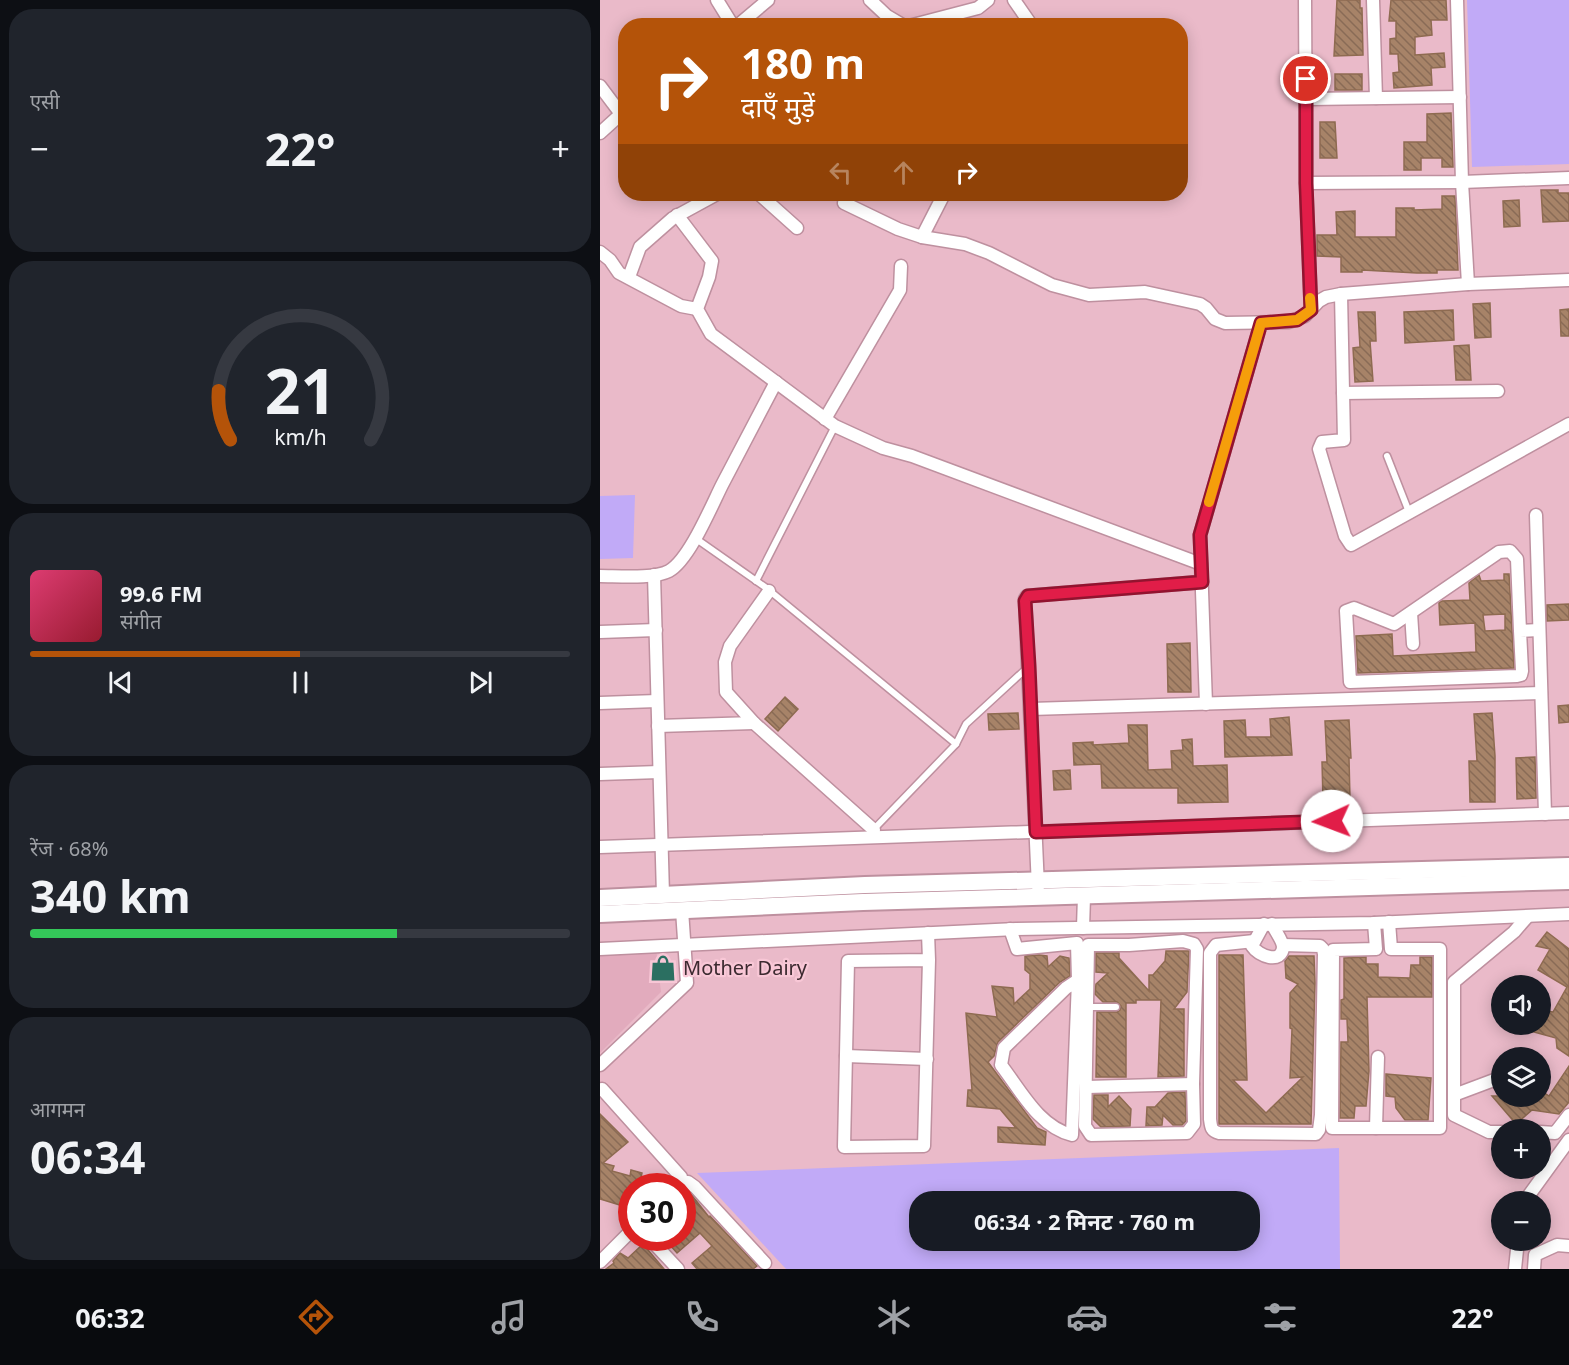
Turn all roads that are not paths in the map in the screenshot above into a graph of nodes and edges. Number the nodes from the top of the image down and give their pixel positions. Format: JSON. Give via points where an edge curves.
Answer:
{"nodes":[{"id":1,"x":717,"y":0,"type":"edge"},
{"id":2,"x":768,"y":0,"type":"edge"},
{"id":3,"x":870,"y":0,"type":"edge"},
{"id":4,"x":988,"y":0,"type":"edge"},
{"id":5,"x":1014,"y":0,"type":"edge"},
{"id":6,"x":1305,"y":0,"type":"edge"},
{"id":7,"x":1373,"y":0,"type":"edge"},
{"id":8,"x":1457,"y":0,"type":"edge"},
{"id":9,"x":729,"y":18,"type":"edge"},
{"id":10,"x":745,"y":18,"type":"edge"},
{"id":11,"x":891,"y":18,"type":"edge"},
{"id":12,"x":938,"y":18,"type":"edge"},
{"id":13,"x":1026,"y":18,"type":"edge"},
{"id":14,"x":600,"y":86,"type":"edge"},
{"id":15,"x":1460,"y":97,"type":"junction"},
{"id":16,"x":1376,"y":98,"type":"junction"},
{"id":17,"x":1306,"y":99,"type":"junction"},
{"id":18,"x":618,"y":106,"type":"edge"},
{"id":19,"x":618,"y":117,"type":"edge"},
{"id":20,"x":600,"y":133,"type":"edge"},
{"id":21,"x":1569,"y":178,"type":"edge"},
{"id":22,"x":1462,"y":182,"type":"junction"},
{"id":23,"x":1306,"y":183,"type":"junction"},
{"id":24,"x":696,"y":201,"type":"edge"},
{"id":25,"x":767,"y":201,"type":"edge"},
{"id":26,"x":940,"y":201,"type":"edge"},
{"id":27,"x":844,"y":203,"type":"dead end"},
{"id":28,"x":677,"y":215,"type":"junction"},
{"id":29,"x":797,"y":228,"type":"dead end"},
{"id":30,"x":922,"y":237,"type":"junction"},
{"id":31,"x":600,"y":252,"type":"edge"},
{"id":32,"x":901,"y":266,"type":"dead end"},
{"id":33,"x":629,"y":278,"type":"junction"},
{"id":34,"x":1569,"y":280,"type":"edge"},
{"id":35,"x":1468,"y":284,"type":"junction"},
{"id":36,"x":1341,"y":294,"type":"junction"},
{"id":37,"x":697,"y":309,"type":"junction"},
{"id":38,"x":1311,"y":310,"type":"junction"},
{"id":39,"x":1261,"y":323,"type":"junction"},
{"id":40,"x":776,"y":382,"type":"junction"},
{"id":41,"x":1498,"y":391,"type":"dead end"},
{"id":42,"x":1343,"y":393,"type":"junction"},
{"id":43,"x":830,"y":423,"type":"junction"},
{"id":44,"x":1569,"y":424,"type":"edge"},
{"id":45,"x":1387,"y":456,"type":"dead end"},
{"id":46,"x":1409,"y":513,"type":"junction"},
{"id":47,"x":1536,"y":515,"type":"dead end"},
{"id":48,"x":695,"y":538,"type":"junction"},
{"id":49,"x":1201,"y":564,"type":"junction"},
{"id":50,"x":654,"y":575,"type":"junction"},
{"id":51,"x":600,"y":576,"type":"edge"},
{"id":52,"x":756,"y":581,"type":"junction"},
{"id":53,"x":1202,"y":582,"type":"junction"},
{"id":54,"x":770,"y":591,"type":"junction"},
{"id":55,"x":1411,"y":613,"type":"junction"},
{"id":56,"x":1539,"y":613,"type":"junction"},
{"id":57,"x":1519,"y":614,"type":"junction"},
{"id":58,"x":656,"y":630,"type":"junction"},
{"id":59,"x":1539,"y":630,"type":"junction"},
{"id":60,"x":1520,"y":631,"type":"junction"},
{"id":61,"x":600,"y":632,"type":"edge"},
{"id":62,"x":1413,"y":644,"type":"dead end"},
{"id":63,"x":1029,"y":666,"type":"junction"},
{"id":64,"x":1350,"y":682,"type":"junction"},
{"id":65,"x":1541,"y":693,"type":"junction"},
{"id":66,"x":1351,"y":699,"type":"junction"},
{"id":67,"x":657,"y":701,"type":"junction"},
{"id":68,"x":600,"y":704,"type":"edge"},
{"id":69,"x":1206,"y":704,"type":"junction"},
{"id":70,"x":1031,"y":709,"type":"junction"},
{"id":71,"x":754,"y":723,"type":"junction"},
{"id":72,"x":658,"y":726,"type":"junction"},
{"id":73,"x":956,"y":744,"type":"junction"},
{"id":74,"x":659,"y":772,"type":"junction"},
{"id":75,"x":600,"y":774,"type":"edge"},
{"id":76,"x":1569,"y":813,"type":"edge"},
{"id":77,"x":1545,"y":814,"type":"junction"},
{"id":78,"x":1036,"y":832,"type":"junction"},
{"id":79,"x":870,"y":834,"type":"junction"},
{"id":80,"x":662,"y":845,"type":"junction"},
{"id":81,"x":600,"y":847,"type":"edge"},
{"id":82,"x":1569,"y":866,"type":"edge"},
{"id":83,"x":1569,"y":880,"type":"edge"},
{"id":84,"x":1038,"y":889,"type":"junction"},
{"id":85,"x":663,"y":895,"type":"junction"},
{"id":86,"x":1084,"y":896,"type":"junction"},
{"id":87,"x":600,"y":898,"type":"edge"},
{"id":88,"x":682,"y":910,"type":"junction"},
{"id":89,"x":600,"y":914,"type":"edge"},
{"id":90,"x":1569,"y":914,"type":"edge"},
{"id":91,"x":1527,"y":917,"type":"junction"},
{"id":92,"x":1374,"y":922,"type":"junction"},
{"id":93,"x":1389,"y":922,"type":"junction"},
{"id":94,"x":1268,"y":924,"type":"junction"},
{"id":95,"x":1153,"y":926,"type":"junction"},
{"id":96,"x":1127,"y":927,"type":"junction"},
{"id":97,"x":1083,"y":928,"type":"junction"},
{"id":98,"x":1010,"y":929,"type":"junction"},
{"id":99,"x":928,"y":933,"type":"junction"},
{"id":100,"x":1254,"y":941,"type":"junction"},
{"id":101,"x":1154,"y":943,"type":"junction"},
{"id":102,"x":683,"y":945,"type":"junction"},
{"id":103,"x":1129,"y":945,"type":"junction"},
{"id":104,"x":1283,"y":945,"type":"junction"},
{"id":105,"x":1391,"y":948,"type":"junction"},
{"id":106,"x":600,"y":949,"type":"edge"},
{"id":107,"x":1376,"y":949,"type":"junction"},
{"id":108,"x":929,"y":960,"type":"junction"},
{"id":109,"x":1078,"y":980,"type":"junction"},
{"id":110,"x":1087,"y":1007,"type":"junction"},
{"id":111,"x":1116,"y":1007,"type":"dead end"},
{"id":112,"x":846,"y":1056,"type":"junction"},
{"id":113,"x":1378,"y":1057,"type":"dead end"},
{"id":114,"x":927,"y":1059,"type":"junction"},
{"id":115,"x":600,"y":1065,"type":"edge"},
{"id":116,"x":1491,"y":1081,"type":"edge"},
{"id":117,"x":1192,"y":1084,"type":"junction"},
{"id":118,"x":1087,"y":1087,"type":"junction"},
{"id":119,"x":602,"y":1089,"type":"dead end"},
{"id":120,"x":1454,"y":1095,"type":"junction"},
{"id":121,"x":1569,"y":1115,"type":"edge"},
{"id":122,"x":1376,"y":1128,"type":"junction"},
{"id":123,"x":1491,"y":1132,"type":"edge"},
{"id":124,"x":1551,"y":1133,"type":"edge"},
{"id":125,"x":1569,"y":1140,"type":"edge"},
{"id":126,"x":677,"y":1173,"type":"edge"},
{"id":127,"x":696,"y":1188,"type":"edge"},
{"id":128,"x":1532,"y":1191,"type":"edge"},
{"id":129,"x":618,"y":1235,"type":"edge"},
{"id":130,"x":618,"y":1244,"type":"edge"},
{"id":131,"x":1569,"y":1246,"type":"edge"},
{"id":132,"x":600,"y":1251,"type":"edge"},
{"id":133,"x":661,"y":1251,"type":"edge"},
{"id":134,"x":1517,"y":1251,"type":"edge"},
{"id":135,"x":600,"y":1262,"type":"edge"},
{"id":136,"x":765,"y":1267,"type":"edge"},
{"id":137,"x":678,"y":1269,"type":"edge"},
{"id":138,"x":1515,"y":1269,"type":"edge"},
{"id":139,"x":1534,"y":1269,"type":"edge"}],
"edges":[{"from":1,"to":9,"type":"street"},
{"from":2,"to":10,"type":"street"},
{"from":3,"to":11,"type":"street"},
{"from":4,"to":12,"type":"street","via":[[978,8]]},
{"from":5,"to":13,"type":"street"},
{"from":6,"to":17,"type":"street"},
{"from":7,"to":16,"type":"street"},
{"from":8,"to":15,"type":"street"},
{"from":14,"to":18,"type":"street"},
{"from":15,"to":16,"type":"street"},
{"from":15,"to":22,"type":"street"},
{"from":16,"to":17,"type":"street"},
{"from":17,"to":23,"type":"street"},
{"from":19,"to":20,"type":"street"},
{"from":21,"to":22,"type":"street"},
{"from":22,"to":23,"type":"street"},
{"from":22,"to":35,"type":"street"},
{"from":23,"to":38,"type":"street"},
{"from":24,"to":28,"type":"street"},
{"from":25,"to":29,"type":"street"},
{"from":26,"to":30,"type":"street"},
{"from":27,"to":30,"type":"street"},
{"from":28,"to":33,"type":"street","via":[[640,247]]},
{"from":28,"to":37,"type":"street","via":[[712,261]]},
{"from":30,"to":39,"type":"street","via":[[965,244],[1052,285],[1089,295],[1145,292],[1200,304],[1215,320],[1225,323]]},
{"from":31,"to":33,"type":"street"},
{"from":32,"to":43,"type":"street","via":[[900,290]]},
{"from":33,"to":37,"type":"street","via":[[681,306]]},
{"from":34,"to":35,"type":"street"},
{"from":35,"to":36,"type":"street"},
{"from":36,"to":38,"type":"street","via":[[1326,297]]},
{"from":36,"to":42,"type":"street"},
{"from":37,"to":40,"type":"street","via":[[711,334]]},
{"from":38,"to":39,"type":"street","via":[[1297,320]]},
{"from":39,"to":49,"type":"street","via":[[1200,535]]},
{"from":40,"to":43,"type":"street"},
{"from":40,"to":48,"type":"street"},
{"from":41,"to":42,"type":"street"},
{"from":42,"to":46,"type":"street","via":[[1344,440],[1322,442],[1319,449],[1345,536],[1351,545]]},
{"from":43,"to":49,"type":"street","via":[[883,447]]},
{"from":43,"to":52,"type":"lane"},
{"from":44,"to":46,"type":"street"},
{"from":45,"to":46,"type":"lane"},
{"from":47,"to":56,"type":"street"},
{"from":48,"to":50,"type":"street","via":[[677,565]]},
{"from":48,"to":52,"type":"lane"},
{"from":49,"to":53,"type":"street"},
{"from":50,"to":51,"type":"street"},
{"from":50,"to":58,"type":"street"},
{"from":52,"to":54,"type":"lane"},
{"from":53,"to":63,"type":"street","via":[[1028,596],[1025,601]]},
{"from":53,"to":69,"type":"street"},
{"from":54,"to":71,"type":"street","via":[[730,646],[725,662],[726,692]]},
{"from":54,"to":73,"type":"lane"},
{"from":55,"to":57,"type":"street","via":[[1499,552],[1510,551],[1517,559]]},
{"from":55,"to":62,"type":"street"},
{"from":55,"to":64,"type":"street","via":[[1394,624],[1354,608],[1346,610]]},
{"from":56,"to":57,"type":"street"},
{"from":56,"to":59,"type":"street"},
{"from":57,"to":60,"type":"street"},
{"from":58,"to":61,"type":"street"},
{"from":58,"to":67,"type":"street"},
{"from":59,"to":60,"type":"street"},
{"from":59,"to":65,"type":"street"},
{"from":60,"to":64,"type":"street","via":[[1521,675]]},
{"from":63,"to":70,"type":"street"},
{"from":63,"to":73,"type":"lane","via":[[966,724]]},
{"from":64,"to":66,"type":"street"},
{"from":65,"to":66,"type":"street"},
{"from":65,"to":77,"type":"street"},
{"from":66,"to":69,"type":"street"},
{"from":67,"to":68,"type":"street"},
{"from":67,"to":72,"type":"street"},
{"from":69,"to":70,"type":"street"},
{"from":70,"to":78,"type":"street"},
{"from":71,"to":72,"type":"street"},
{"from":71,"to":79,"type":"street"},
{"from":72,"to":74,"type":"street"},
{"from":73,"to":79,"type":"lane"},
{"from":74,"to":75,"type":"street"},
{"from":74,"to":80,"type":"street"},
{"from":76,"to":77,"type":"street"},
{"from":77,"to":78,"type":"street"},
{"from":78,"to":79,"type":"street"},
{"from":78,"to":84,"type":"street"},
{"from":79,"to":80,"type":"street"},
{"from":80,"to":81,"type":"street"},
{"from":80,"to":85,"type":"street"},
{"from":82,"to":84,"type":"street"},
{"from":83,"to":86,"type":"street"},
{"from":84,"to":85,"type":"street","via":[[865,885]]},
{"from":84,"to":86,"type":"street"},
{"from":84,"to":88,"type":"street"},
{"from":85,"to":87,"type":"street"},
{"from":86,"to":97,"type":"street"},
{"from":88,"to":89,"type":"street"},
{"from":88,"to":102,"type":"street"},
{"from":90,"to":91,"type":"street"},
{"from":91,"to":93,"type":"street"},
{"from":91,"to":120,"type":"street","via":[[1454,982]]},
{"from":92,"to":93,"type":"street"},
{"from":92,"to":94,"type":"street"},
{"from":92,"to":107,"type":"street"},
{"from":93,"to":105,"type":"street"},
{"from":94,"to":95,"type":"street"},
{"from":94,"to":100,"type":"street"},
{"from":94,"to":104,"type":"street"},
{"from":95,"to":96,"type":"street"},
{"from":95,"to":101,"type":"street"},
{"from":96,"to":97,"type":"street"},
{"from":96,"to":103,"type":"street"},
{"from":97,"to":98,"type":"street"},
{"from":98,"to":99,"type":"street"},
{"from":98,"to":109,"type":"street","via":[[1017,949],[1077,944]]},
{"from":99,"to":102,"type":"street"},
{"from":99,"to":108,"type":"street"},
{"from":100,"to":104,"type":"street","via":[[1255,952],[1262,957],[1276,956]]},
{"from":100,"to":104,"type":"street","via":[[1216,945],[1210,952],[1210,1119],[1211,1128],[1219,1133],[1301,1135],[1316,1134],[1319,1130],[1324,954],[1320,946]]},
{"from":101,"to":103,"type":"street"},
{"from":101,"to":117,"type":"street","via":[[1183,941],[1197,949]]},
{"from":102,"to":106,"type":"street"},
{"from":102,"to":115,"type":"street","via":[[687,983]]},
{"from":103,"to":110,"type":"street","via":[[1088,945]]},
{"from":105,"to":107,"type":"street"},
{"from":105,"to":122,"type":"street","via":[[1440,949],[1440,1128]]},
{"from":107,"to":122,"type":"street","via":[[1333,950],[1332,1128]]},
{"from":108,"to":112,"type":"street","via":[[848,961]]},
{"from":108,"to":114,"type":"street"},
{"from":109,"to":109,"type":"street","via":[[1074,1088],[1072,1135],[1044,1121],[1001,1065],[1004,1048]]},
{"from":110,"to":111,"type":"lane"},
{"from":110,"to":118,"type":"street"},
{"from":112,"to":114,"type":"street"},
{"from":112,"to":114,"type":"street","via":[[844,1147],[924,1146]]},
{"from":113,"to":122,"type":"street"},
{"from":116,"to":120,"type":"street"},
{"from":117,"to":118,"type":"street"},
{"from":117,"to":118,"type":"street","via":[[1194,1124],[1188,1133],[1091,1135],[1085,1126]]},
{"from":119,"to":126,"type":"street"},
{"from":120,"to":123,"type":"street","via":[[1454,1115]]},
{"from":121,"to":124,"type":"street","via":[[1556,1133]]},
{"from":125,"to":128,"type":"street"},
{"from":127,"to":136,"type":"street"},
{"from":129,"to":132,"type":"street"},
{"from":130,"to":135,"type":"street"},
{"from":131,"to":139,"type":"street","via":[[1557,1245],[1535,1255]]},
{"from":133,"to":137,"type":"street"},
{"from":134,"to":138,"type":"street"}]}
